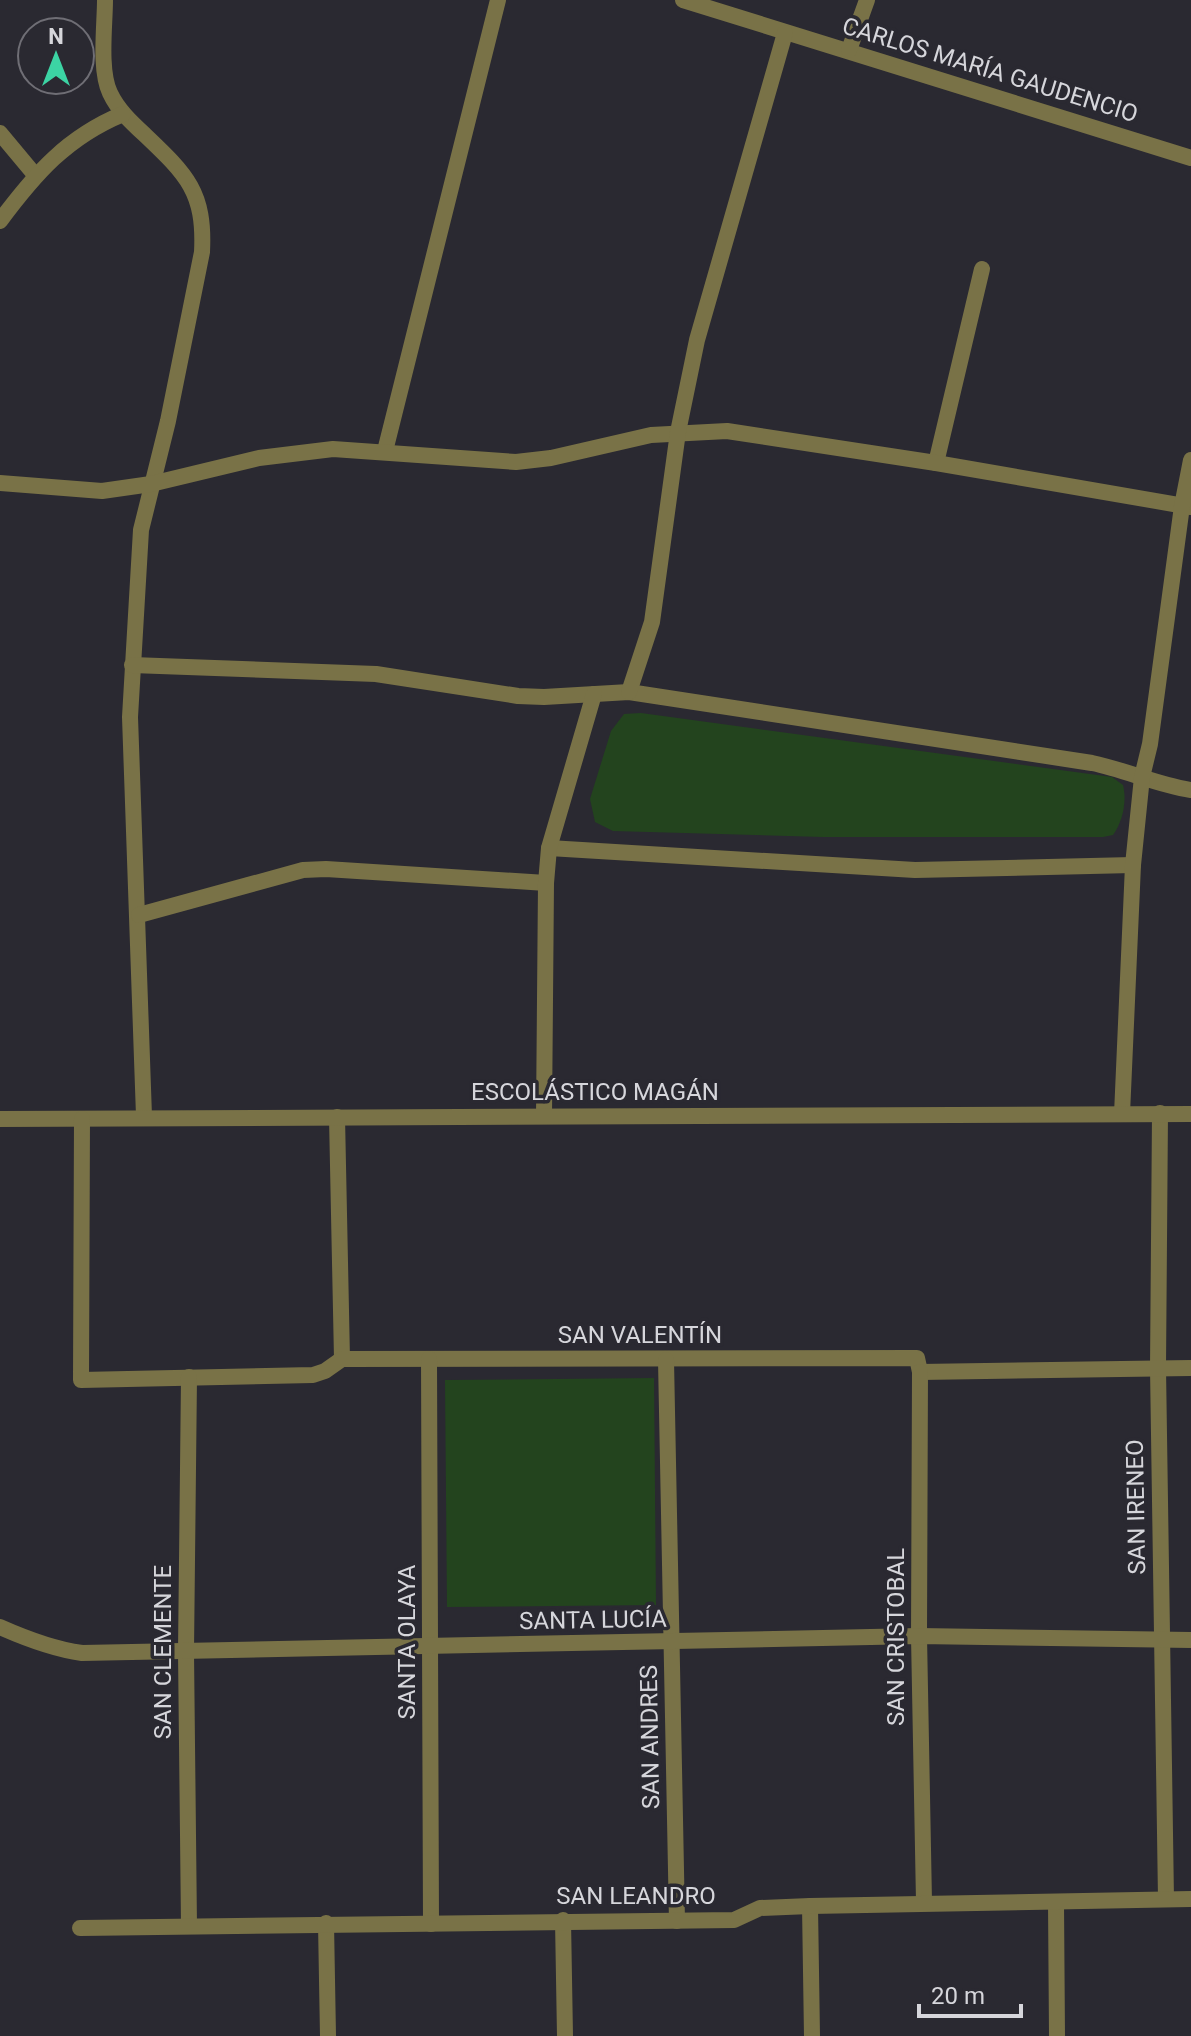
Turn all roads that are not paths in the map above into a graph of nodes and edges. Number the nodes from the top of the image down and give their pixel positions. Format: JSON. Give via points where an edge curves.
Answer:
{"nodes":[{"id":1,"x":105,"y":0,"type":"edge"},
{"id":2,"x":498,"y":0,"type":"edge"},
{"id":3,"x":683,"y":0,"type":"edge"},
{"id":4,"x":867,"y":0,"type":"edge"},
{"id":5,"x":785,"y":33,"type":"junction"},
{"id":6,"x":849,"y":50,"type":"junction"},
{"id":7,"x":123,"y":114,"type":"junction"},
{"id":8,"x":0,"y":133,"type":"edge"},
{"id":9,"x":1191,"y":158,"type":"edge"},
{"id":10,"x":35,"y":175,"type":"junction"},
{"id":11,"x":0,"y":221,"type":"edge"},
{"id":12,"x":982,"y":269,"type":"dead end"},
{"id":13,"x":678,"y":432,"type":"junction"},
{"id":14,"x":385,"y":451,"type":"junction"},
{"id":15,"x":1191,"y":460,"type":"edge"},
{"id":16,"x":936,"y":463,"type":"junction"},
{"id":17,"x":0,"y":483,"type":"edge"},
{"id":18,"x":151,"y":484,"type":"junction"},
{"id":19,"x":1186,"y":507,"type":"edge"},
{"id":20,"x":132,"y":665,"type":"junction"},
{"id":21,"x":629,"y":692,"type":"junction"},
{"id":22,"x":594,"y":694,"type":"junction"},
{"id":23,"x":1142,"y":777,"type":"junction"},
{"id":24,"x":1191,"y":790,"type":"edge"},
{"id":25,"x":549,"y":848,"type":"junction"},
{"id":26,"x":1133,"y":865,"type":"junction"},
{"id":27,"x":546,"y":883,"type":"junction"},
{"id":28,"x":139,"y":915,"type":"junction"},
{"id":29,"x":1160,"y":1113,"type":"junction"},
{"id":30,"x":1122,"y":1114,"type":"junction"},
{"id":31,"x":1191,"y":1114,"type":"edge"},
{"id":32,"x":144,"y":1116,"type":"junction"},
{"id":33,"x":544,"y":1116,"type":"junction"},
{"id":34,"x":337,"y":1117,"type":"junction"},
{"id":35,"x":0,"y":1119,"type":"edge"},
{"id":36,"x":82,"y":1119,"type":"junction"},
{"id":37,"x":342,"y":1359,"type":"junction"},
{"id":38,"x":429,"y":1359,"type":"junction"},
{"id":39,"x":666,"y":1360,"type":"junction"},
{"id":40,"x":1158,"y":1368,"type":"junction"},
{"id":41,"x":1191,"y":1368,"type":"edge"},
{"id":42,"x":920,"y":1372,"type":"junction"},
{"id":43,"x":189,"y":1377,"type":"junction"},
{"id":44,"x":0,"y":1627,"type":"edge"},
{"id":45,"x":919,"y":1636,"type":"junction"},
{"id":46,"x":1162,"y":1640,"type":"junction"},
{"id":47,"x":1191,"y":1640,"type":"edge"},
{"id":48,"x":673,"y":1643,"type":"junction"},
{"id":49,"x":431,"y":1646,"type":"junction"},
{"id":50,"x":186,"y":1652,"type":"junction"},
{"id":51,"x":1166,"y":1899,"type":"junction"},
{"id":52,"x":1191,"y":1899,"type":"edge"},
{"id":53,"x":924,"y":1902,"type":"junction"},
{"id":54,"x":1056,"y":1903,"type":"junction"},
{"id":55,"x":810,"y":1906,"type":"junction"},
{"id":56,"x":563,"y":1920,"type":"junction"},
{"id":57,"x":677,"y":1921,"type":"junction"},
{"id":58,"x":326,"y":1923,"type":"junction"},
{"id":59,"x":431,"y":1924,"type":"junction"},
{"id":60,"x":189,"y":1926,"type":"junction"},
{"id":61,"x":80,"y":1928,"type":"dead end"},
{"id":62,"x":328,"y":2036,"type":"edge"},
{"id":63,"x":565,"y":2036,"type":"edge"},
{"id":64,"x":812,"y":2036,"type":"edge"},
{"id":65,"x":1057,"y":2036,"type":"edge"}],
"edges":[{"from":1,"to":7,"type":"street","via":[[108,90]]},
{"from":2,"to":14,"type":"street"},
{"from":3,"to":5,"type":"street","name":"CARLOS MARÍA GAUDENCIO"},
{"from":4,"to":6,"type":"street"},
{"from":5,"to":6,"type":"street","name":"CARLOS MARÍA GAUDENCIO"},
{"from":5,"to":13,"type":"street","via":[[697,340]]},
{"from":6,"to":9,"type":"street","name":"CARLOS MARÍA GAUDENCIO"},
{"from":7,"to":10,"type":"street","via":[[84,134]]},
{"from":7,"to":18,"type":"street","via":[[186,177],[200,203],[203,227],[193,298]]},
{"from":8,"to":10,"type":"street"},
{"from":10,"to":11,"type":"street"},
{"from":12,"to":16,"type":"street"},
{"from":13,"to":14,"type":"street","via":[[516,462]]},
{"from":13,"to":16,"type":"street","via":[[727,431]]},
{"from":13,"to":21,"type":"street","via":[[652,622]]},
{"from":14,"to":18,"type":"street","via":[[333,449],[259,458]]},
{"from":15,"to":19,"type":"street"},
{"from":16,"to":19,"type":"street"},
{"from":17,"to":18,"type":"street","via":[[102,491]]},
{"from":18,"to":20,"type":"street","via":[[141,530]]},
{"from":19,"to":23,"type":"street"},
{"from":20,"to":22,"type":"street","via":[[376,674],[518,696]]},
{"from":20,"to":28,"type":"street"},
{"from":21,"to":22,"type":"street"},
{"from":21,"to":23,"type":"street","via":[[1092,763]]},
{"from":22,"to":25,"type":"street"},
{"from":23,"to":24,"type":"street"},
{"from":23,"to":26,"type":"street"},
{"from":25,"to":26,"type":"street","via":[[915,870]]},
{"from":25,"to":27,"type":"street"},
{"from":26,"to":30,"type":"street"},
{"from":27,"to":28,"type":"street","via":[[303,870]]},
{"from":27,"to":33,"type":"street"},
{"from":28,"to":32,"type":"street"},
{"from":29,"to":30,"type":"street","name":"ESCOLÁSTICO MAGÁN"},
{"from":29,"to":31,"type":"street","name":"ESCOLÁSTICO MAGÁN"},
{"from":29,"to":40,"type":"street","name":"SAN IRENEO"},
{"from":30,"to":33,"type":"street","name":"ESCOLÁSTICO MAGÁN"},
{"from":32,"to":34,"type":"street","name":"ESCOLÁSTICO MAGÁN"},
{"from":32,"to":36,"type":"street","name":"ESCOLÁSTICO MAGÁN"},
{"from":33,"to":34,"type":"street","name":"ESCOLÁSTICO MAGÁN"},
{"from":34,"to":37,"type":"street"},
{"from":35,"to":36,"type":"street","name":"ESCOLÁSTICO MAGÁN"},
{"from":36,"to":43,"type":"street","name":"SAN VALENTÍN","via":[[81,1380]]},
{"from":37,"to":38,"type":"street","name":"SAN VALENTÍN"},
{"from":37,"to":43,"type":"street","name":"SAN VALENTÍN","via":[[313,1375]]},
{"from":38,"to":39,"type":"street","name":"SAN VALENTÍN"},
{"from":38,"to":49,"type":"street","name":"SANTA OLAYA"},
{"from":39,"to":42,"type":"street","name":"SAN VALENTÍN","via":[[917,1358]]},
{"from":39,"to":48,"type":"street","name":"SAN ANDRES"},
{"from":40,"to":41,"type":"street","name":"SAN VALENTÍN"},
{"from":40,"to":42,"type":"street","name":"SAN VALENTÍN"},
{"from":40,"to":46,"type":"street","name":"SAN IRENEO"},
{"from":42,"to":45,"type":"street","name":"SAN CRISTOBAL"},
{"from":43,"to":50,"type":"street","name":"SAN CLEMENTE"},
{"from":44,"to":50,"type":"street","name":"SANTA LUCÍA","via":[[71,1651]]},
{"from":45,"to":46,"type":"street","name":"SANTA LUCÍA"},
{"from":45,"to":48,"type":"street","name":"SANTA LUCÍA"},
{"from":45,"to":53,"type":"street","name":"SAN CRISTOBAL"},
{"from":46,"to":47,"type":"street","name":"SANTA LUCÍA"},
{"from":46,"to":51,"type":"street","name":"SAN IRENEO"},
{"from":48,"to":49,"type":"street","name":"SANTA LUCÍA"},
{"from":48,"to":57,"type":"street","name":"SAN ANDRES"},
{"from":49,"to":50,"type":"street","name":"SANTA LUCÍA"},
{"from":49,"to":59,"type":"street","name":"SANTA OLAYA"},
{"from":50,"to":60,"type":"street","name":"SAN CLEMENTE"},
{"from":51,"to":52,"type":"street","name":"SAN LEANDRO"},
{"from":51,"to":54,"type":"street","name":"SAN LEANDRO"},
{"from":53,"to":54,"type":"street","name":"SAN LEANDRO"},
{"from":53,"to":55,"type":"street","name":"SAN LEANDRO"},
{"from":54,"to":65,"type":"street"},
{"from":55,"to":57,"type":"street","name":"SAN LEANDRO","via":[[760,1908],[734,1920]]},
{"from":55,"to":64,"type":"street"},
{"from":56,"to":57,"type":"street","name":"SAN LEANDRO"},
{"from":56,"to":59,"type":"street","name":"SAN LEANDRO"},
{"from":56,"to":63,"type":"street"},
{"from":58,"to":59,"type":"street","name":"SAN LEANDRO"},
{"from":58,"to":60,"type":"street","name":"SAN LEANDRO"},
{"from":58,"to":62,"type":"street"},
{"from":60,"to":61,"type":"street","name":"SAN LEANDRO"}]}
